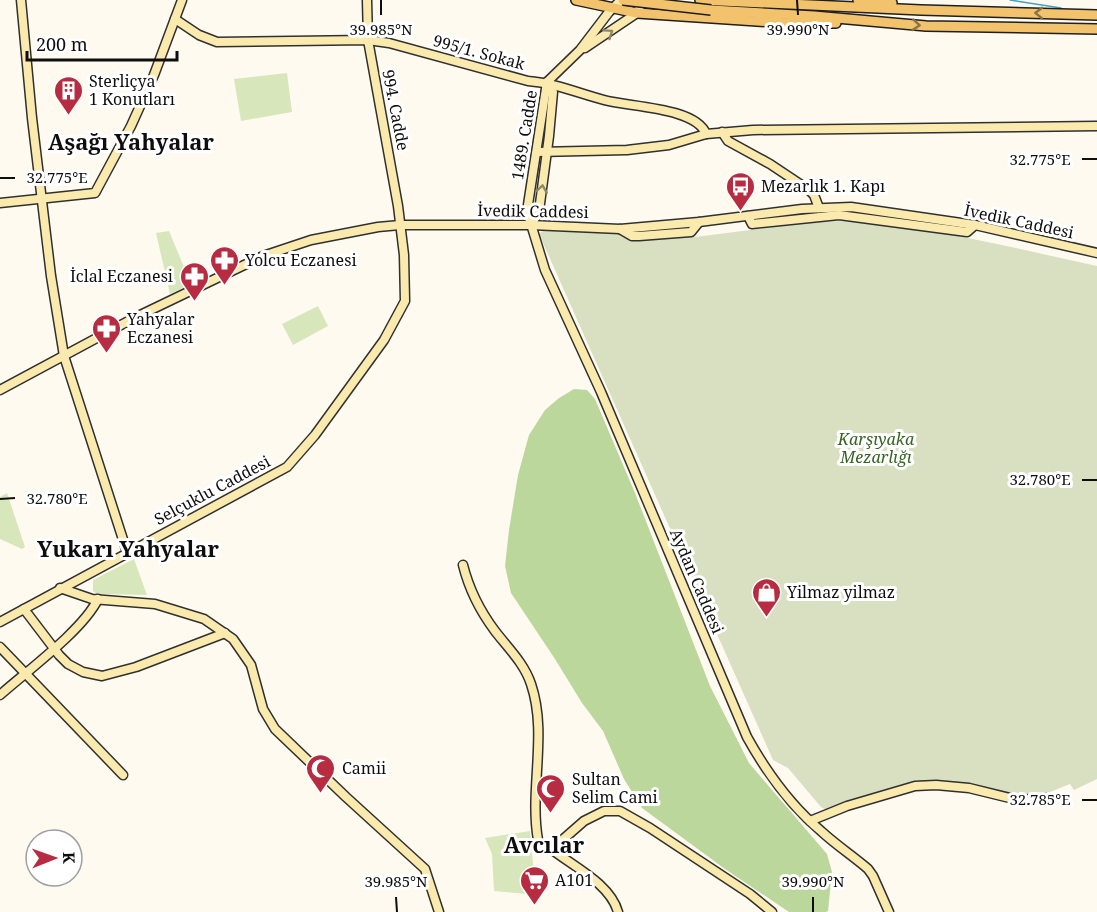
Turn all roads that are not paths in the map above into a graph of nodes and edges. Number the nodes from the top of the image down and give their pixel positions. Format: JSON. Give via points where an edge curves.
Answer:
{"nodes":[{"id":1,"x":21,"y":0,"type":"edge"},
{"id":2,"x":182,"y":0,"type":"edge"},
{"id":3,"x":367,"y":0,"type":"edge"},
{"id":4,"x":576,"y":0,"type":"edge"},
{"id":5,"x":622,"y":0,"type":"edge"},
{"id":6,"x":643,"y":0,"type":"edge"},
{"id":7,"x":700,"y":0,"type":"edge"},
{"id":8,"x":858,"y":0,"type":"edge"},
{"id":9,"x":712,"y":6,"type":"junction"},
{"id":10,"x":614,"y":8,"type":"junction"},
{"id":11,"x":921,"y":10,"type":"junction"},
{"id":12,"x":637,"y":13,"type":"junction"},
{"id":13,"x":1097,"y":15,"type":"edge"},
{"id":14,"x":175,"y":19,"type":"junction"},
{"id":15,"x":876,"y":21,"type":"junction"},
{"id":16,"x":1097,"y":28,"type":"edge"},
{"id":17,"x":368,"y":40,"type":"junction"},
{"id":18,"x":580,"y":50,"type":"junction"},
{"id":19,"x":547,"y":82,"type":"junction"},
{"id":20,"x":1097,"y":126,"type":"edge"},
{"id":21,"x":722,"y":132,"type":"junction"},
{"id":22,"x":706,"y":134,"type":"junction"},
{"id":23,"x":542,"y":152,"type":"junction"},
{"id":24,"x":42,"y":199,"type":"junction"},
{"id":25,"x":0,"y":203,"type":"edge"},
{"id":26,"x":819,"y":208,"type":"junction"},
{"id":27,"x":803,"y":213,"type":"junction"},
{"id":28,"x":887,"y":216,"type":"junction"},
{"id":29,"x":400,"y":225,"type":"junction"},
{"id":30,"x":531,"y":225,"type":"junction"},
{"id":31,"x":1097,"y":253,"type":"edge"},
{"id":32,"x":64,"y":356,"type":"junction"},
{"id":33,"x":0,"y":390,"type":"edge"},
{"id":34,"x":127,"y":552,"type":"junction"},
{"id":35,"x":463,"y":565,"type":"dead end"},
{"id":36,"x":60,"y":588,"type":"junction"},
{"id":37,"x":98,"y":599,"type":"junction"},
{"id":38,"x":24,"y":609,"type":"junction"},
{"id":39,"x":0,"y":622,"type":"edge"},
{"id":40,"x":225,"y":633,"type":"junction"},
{"id":41,"x":0,"y":647,"type":"edge"},
{"id":42,"x":54,"y":649,"type":"junction"},
{"id":43,"x":25,"y":673,"type":"junction"},
{"id":44,"x":0,"y":695,"type":"edge"},
{"id":45,"x":123,"y":776,"type":"dead end"},
{"id":46,"x":1046,"y":798,"type":"dead end"},
{"id":47,"x":810,"y":821,"type":"junction"},
{"id":48,"x":550,"y":848,"type":"junction"},
{"id":49,"x":439,"y":912,"type":"edge"},
{"id":50,"x":618,"y":912,"type":"edge"},
{"id":51,"x":772,"y":912,"type":"edge"},
{"id":52,"x":889,"y":912,"type":"edge"}],
"edges":[{"from":1,"to":24,"type":"street"},
{"from":2,"to":14,"type":"street"},
{"from":3,"to":17,"type":"street","name":"994. Cadde"},
{"from":4,"to":10,"type":"main road"},
{"from":5,"to":9,"type":"main road","bridge":true},
{"from":5,"to":10,"type":"street","name":"1489. Cadde"},
{"from":6,"to":12,"type":"street"},
{"from":7,"to":9,"type":"main road"},
{"from":8,"to":11,"type":"main road"},
{"from":9,"to":11,"type":"main road"},
{"from":9,"to":15,"type":"main road"},
{"from":10,"to":12,"type":"main road"},
{"from":10,"to":18,"type":"street","name":"1489. Cadde"},
{"from":13,"to":11,"type":"main road","one_way":true},
{"from":12,"to":15,"type":"main road","via":[[788,23]]},
{"from":18,"to":12,"type":"street","name":"1489. Cadde","one_way":true},
{"from":14,"to":17,"type":"street","name":"995/1. Sokak","via":[[217,42]]},
{"from":14,"to":24,"type":"street","via":[[154,75],[95,193]]},
{"from":15,"to":16,"type":"main road","one_way":true,"via":[[926,26]]},
{"from":17,"to":19,"type":"street","name":"995/1. Sokak","via":[[528,81]]},
{"from":17,"to":29,"type":"street","name":"994. Cadde"},
{"from":18,"to":19,"type":"street","name":"1489. Cadde"},
{"from":19,"to":22,"type":"street","name":"995/1. Sokak","via":[[605,101],[663,109],[693,121]]},
{"from":19,"to":23,"type":"street","name":"1489. Cadde"},
{"from":20,"to":21,"type":"street"},
{"from":21,"to":22,"type":"street"},
{"from":21,"to":26,"type":"street","via":[[728,141],[809,190]]},
{"from":22,"to":23,"type":"street","via":[[669,145],[627,150]]},
{"from":23,"to":30,"type":"street","name":"1489. Cadde","via":[[527,211]]},
{"from":24,"to":25,"type":"street"},
{"from":24,"to":32,"type":"street"},
{"from":26,"to":27,"type":"street"},
{"from":26,"to":28,"type":"street","via":[[851,207]]},
{"from":27,"to":28,"type":"street"},
{"from":27,"to":30,"type":"street","name":"İvedik Caddesi","via":[[752,224],[748,216],[699,222],[691,232],[632,236],[620,229]]},
{"from":28,"to":31,"type":"street","name":"İvedik Caddesi","via":[[967,232],[975,225]]},
{"from":29,"to":30,"type":"street","name":"İvedik Caddesi"},
{"from":29,"to":32,"type":"street","name":"İvedik Caddesi","via":[[338,234],[263,256]]},
{"from":29,"to":34,"type":"street","name":"Selçuklu Caddesi","via":[[405,301],[384,340],[315,435],[287,467]]},
{"from":30,"to":47,"type":"street","name":"Aydan Caddesi","via":[[545,270],[747,737],[772,778]]},
{"from":32,"to":33,"type":"street","name":"İvedik Caddesi"},
{"from":32,"to":34,"type":"street"},
{"from":34,"to":36,"type":"street","name":"Selçuklu Caddesi"},
{"from":35,"to":48,"type":"street","via":[[480,608],[524,668],[531,684],[538,711],[537,832],[542,846]]},
{"from":36,"to":37,"type":"street"},
{"from":36,"to":38,"type":"street","name":"Selçuklu Caddesi"},
{"from":37,"to":40,"type":"street","via":[[155,604],[204,619]]},
{"from":37,"to":42,"type":"street","via":[[92,611]]},
{"from":38,"to":39,"type":"street","name":"Selçuklu Caddesi"},
{"from":38,"to":42,"type":"street"},
{"from":40,"to":42,"type":"street","via":[[102,676],[68,664]]},
{"from":40,"to":49,"type":"street","via":[[251,665],[263,709],[275,729],[424,868]]},
{"from":41,"to":43,"type":"street"},
{"from":42,"to":43,"type":"street"},
{"from":43,"to":44,"type":"street"},
{"from":43,"to":45,"type":"street"},
{"from":46,"to":47,"type":"street","via":[[1018,800],[969,788],[915,786]]},
{"from":47,"to":52,"type":"street","name":"Aydan Caddesi","via":[[868,869]]},
{"from":48,"to":50,"type":"street","via":[[603,888]]},
{"from":48,"to":51,"type":"street","via":[[584,821],[604,811],[620,811]]}]}
